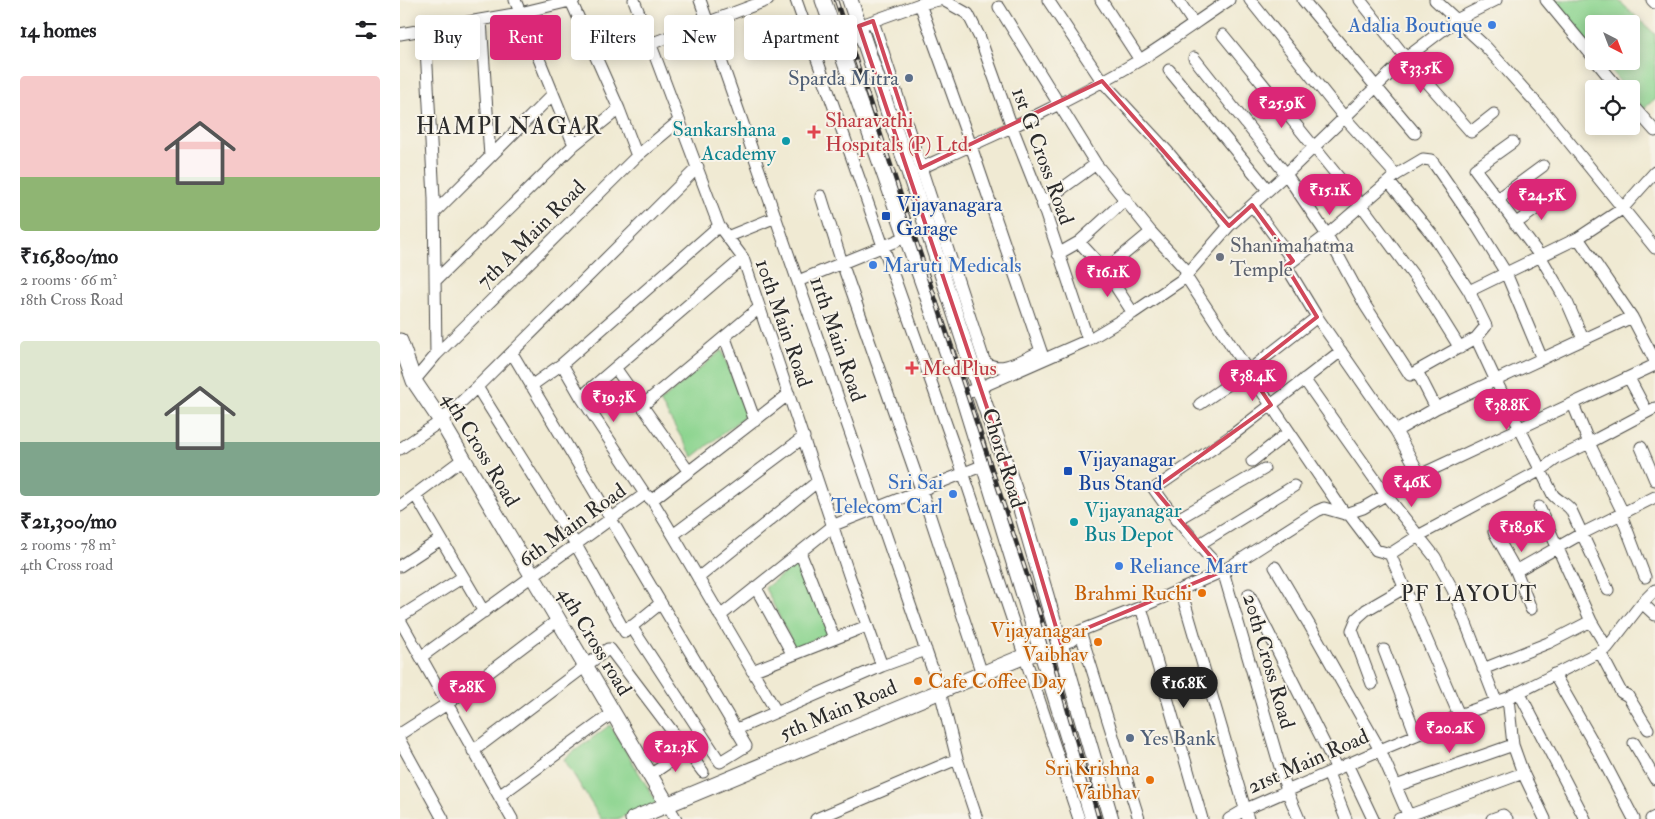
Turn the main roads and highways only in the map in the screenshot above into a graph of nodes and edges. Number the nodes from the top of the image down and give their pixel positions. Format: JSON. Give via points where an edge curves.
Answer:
{"nodes":[{"id":1,"x":823,"y":0,"type":"edge"},
{"id":2,"x":850,"y":0,"type":"edge"},
{"id":3,"x":400,"y":341,"type":"edge"},
{"id":4,"x":533,"y":577,"type":"joint"},
{"id":5,"x":1061,"y":644,"type":"junction"},
{"id":6,"x":1040,"y":651,"type":"junction"},
{"id":7,"x":667,"y":804,"type":"junction"},
{"id":8,"x":633,"y":819,"type":"edge"},
{"id":9,"x":1093,"y":819,"type":"edge"},
{"id":10,"x":1111,"y":819,"type":"edge"}],
"edges":[{"from":1,"to":6,"type":"main road","name":"Chord Road","via":[[962,394]]},
{"from":2,"to":5,"type":"main road","name":"Chord Road","via":[[866,23],[909,172],[1020,506]]},
{"from":3,"to":4,"type":"main road","name":"4th Cross Road","via":[[414,380]]},
{"from":4,"to":7,"type":"main road","name":"4th Cross road"},
{"from":5,"to":6,"type":"main road","name":"5th Main Road"},
{"from":5,"to":10,"type":"main road","name":"Chord Road"},
{"from":6,"to":7,"type":"main road","name":"5th Main Road"},
{"from":6,"to":9,"type":"main road","name":"Chord Road"},
{"from":7,"to":8,"type":"main road","name":"5th Main Road"}]}
